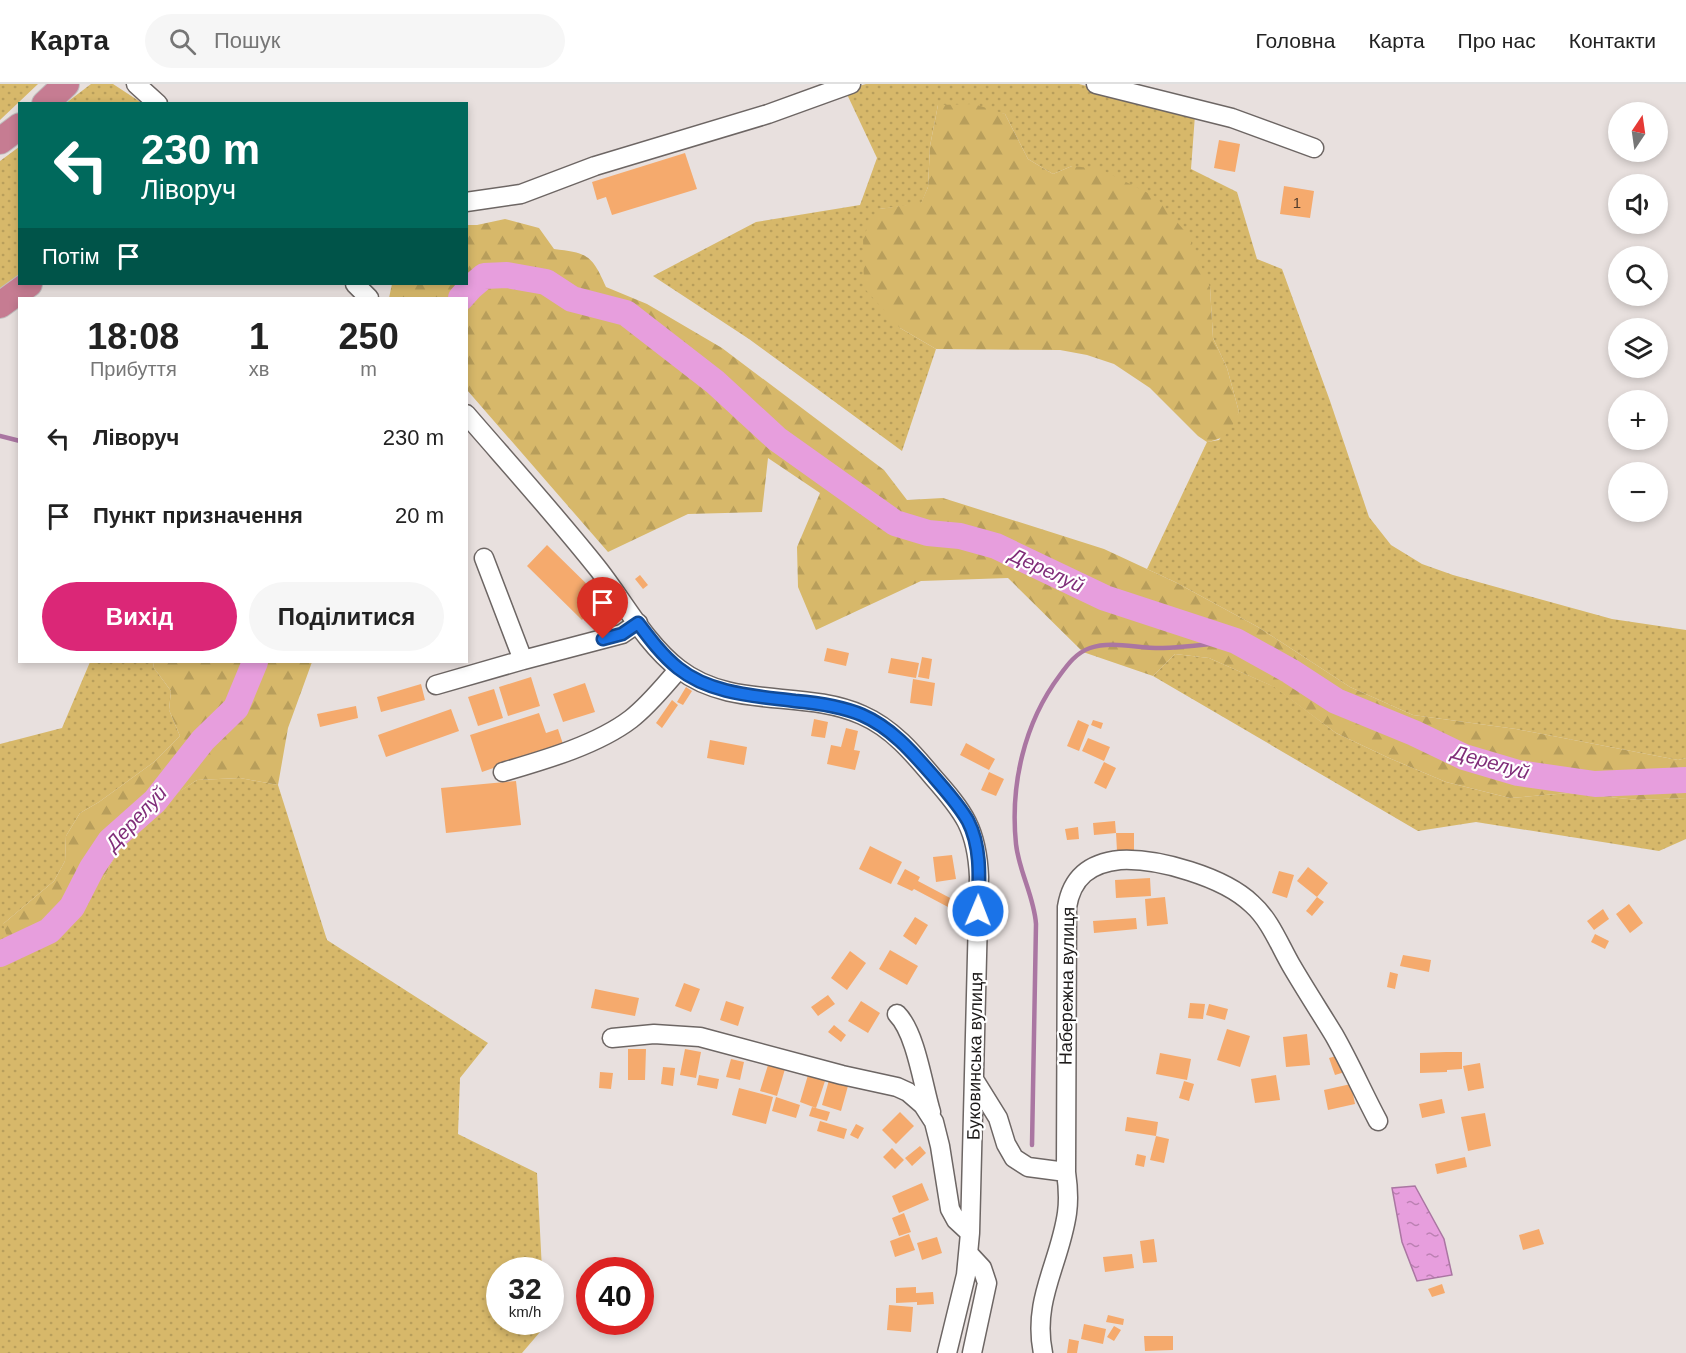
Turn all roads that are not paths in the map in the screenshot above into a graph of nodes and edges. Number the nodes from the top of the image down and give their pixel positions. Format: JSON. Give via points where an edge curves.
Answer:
{"nodes":[{"id":1,"x":66,"y":84,"type":"edge"},
{"id":2,"x":136,"y":84,"type":"edge"},
{"id":3,"x":851,"y":84,"type":"edge"},
{"id":4,"x":1096,"y":84,"type":"edge"},
{"id":5,"x":47,"y":102,"type":"edge"},
{"id":6,"x":156,"y":102,"type":"edge"},
{"id":7,"x":18,"y":128,"type":"edge"},
{"id":8,"x":0,"y":141,"type":"edge"},
{"id":9,"x":1314,"y":148,"type":"dead end"},
{"id":10,"x":468,"y":202,"type":"edge"},
{"id":11,"x":28,"y":285,"type":"edge"},
{"id":12,"x":356,"y":285,"type":"edge"},
{"id":13,"x":368,"y":297,"type":"edge"},
{"id":14,"x":0,"y":305,"type":"edge"},
{"id":15,"x":468,"y":416,"type":"edge"},
{"id":16,"x":483,"y":558,"type":"dead end"},
{"id":17,"x":638,"y":623,"type":"junction"},
{"id":18,"x":524,"y":660,"type":"junction"},
{"id":19,"x":680,"y":669,"type":"junction"},
{"id":20,"x":436,"y":685,"type":"dead end"},
{"id":21,"x":503,"y":772,"type":"dead end"},
{"id":22,"x":897,"y":1014,"type":"dead end"},
{"id":23,"x":612,"y":1038,"type":"dead end"},
{"id":24,"x":975,"y":1081,"type":"junction"},
{"id":25,"x":1378,"y":1121,"type":"dead end"},
{"id":26,"x":934,"y":1122,"type":"junction"},
{"id":27,"x":1066,"y":1172,"type":"junction"},
{"id":28,"x":970,"y":1233,"type":"junction"},
{"id":29,"x":969,"y":1254,"type":"junction"},
{"id":30,"x":947,"y":1353,"type":"edge"},
{"id":31,"x":972,"y":1353,"type":"edge"},
{"id":32,"x":1043,"y":1353,"type":"edge"}],
"edges":[{"from":1,"to":5,"type":"highway"},
{"from":2,"to":6,"type":"street"},
{"from":3,"to":10,"type":"street","via":[[596,166],[522,194]]},
{"from":4,"to":9,"type":"street","via":[[1232,118]]},
{"from":7,"to":8,"type":"highway"},
{"from":11,"to":14,"type":"highway"},
{"from":12,"to":13,"type":"street"},
{"from":15,"to":17,"type":"street","name":"Буковинська вулиця","via":[[587,555]]},
{"from":16,"to":18,"type":"street"},
{"from":17,"to":18,"type":"street","via":[[622,634]]},
{"from":17,"to":19,"type":"street","name":"Буковинська вулиця"},
{"from":18,"to":20,"type":"street"},
{"from":19,"to":21,"type":"street","via":[[637,714],[609,732]]},
{"from":19,"to":24,"type":"street","name":"Буковинська вулиця","via":[[731,692],[831,706],[868,717],[907,747],[961,811],[973,834],[978,867]]},
{"from":22,"to":26,"type":"street","via":[[910,1035]]},
{"from":23,"to":26,"type":"street","via":[[654,1034],[700,1038],[897,1087],[917,1099]]},
{"from":24,"to":27,"type":"street","via":[[998,1118],[1014,1158],[1028,1167]]},
{"from":24,"to":28,"type":"street","name":"Буковинська вулиця"},
{"from":25,"to":27,"type":"street","name":"Набережна вулиця","via":[[1337,1041],[1255,906],[1224,885],[1176,868],[1139,861],[1106,862],[1080,876],[1067,907]]},
{"from":26,"to":28,"type":"street","via":[[950,1209]]},
{"from":27,"to":32,"type":"street","name":"Набережна вулиця","via":[[1067,1215],[1042,1307]]},
{"from":28,"to":29,"type":"street","name":"Буковинська вулиця"},
{"from":29,"to":30,"type":"street","name":"Буковинська вулиця"},
{"from":29,"to":31,"type":"street","via":[[985,1273],[987,1283]]}]}
